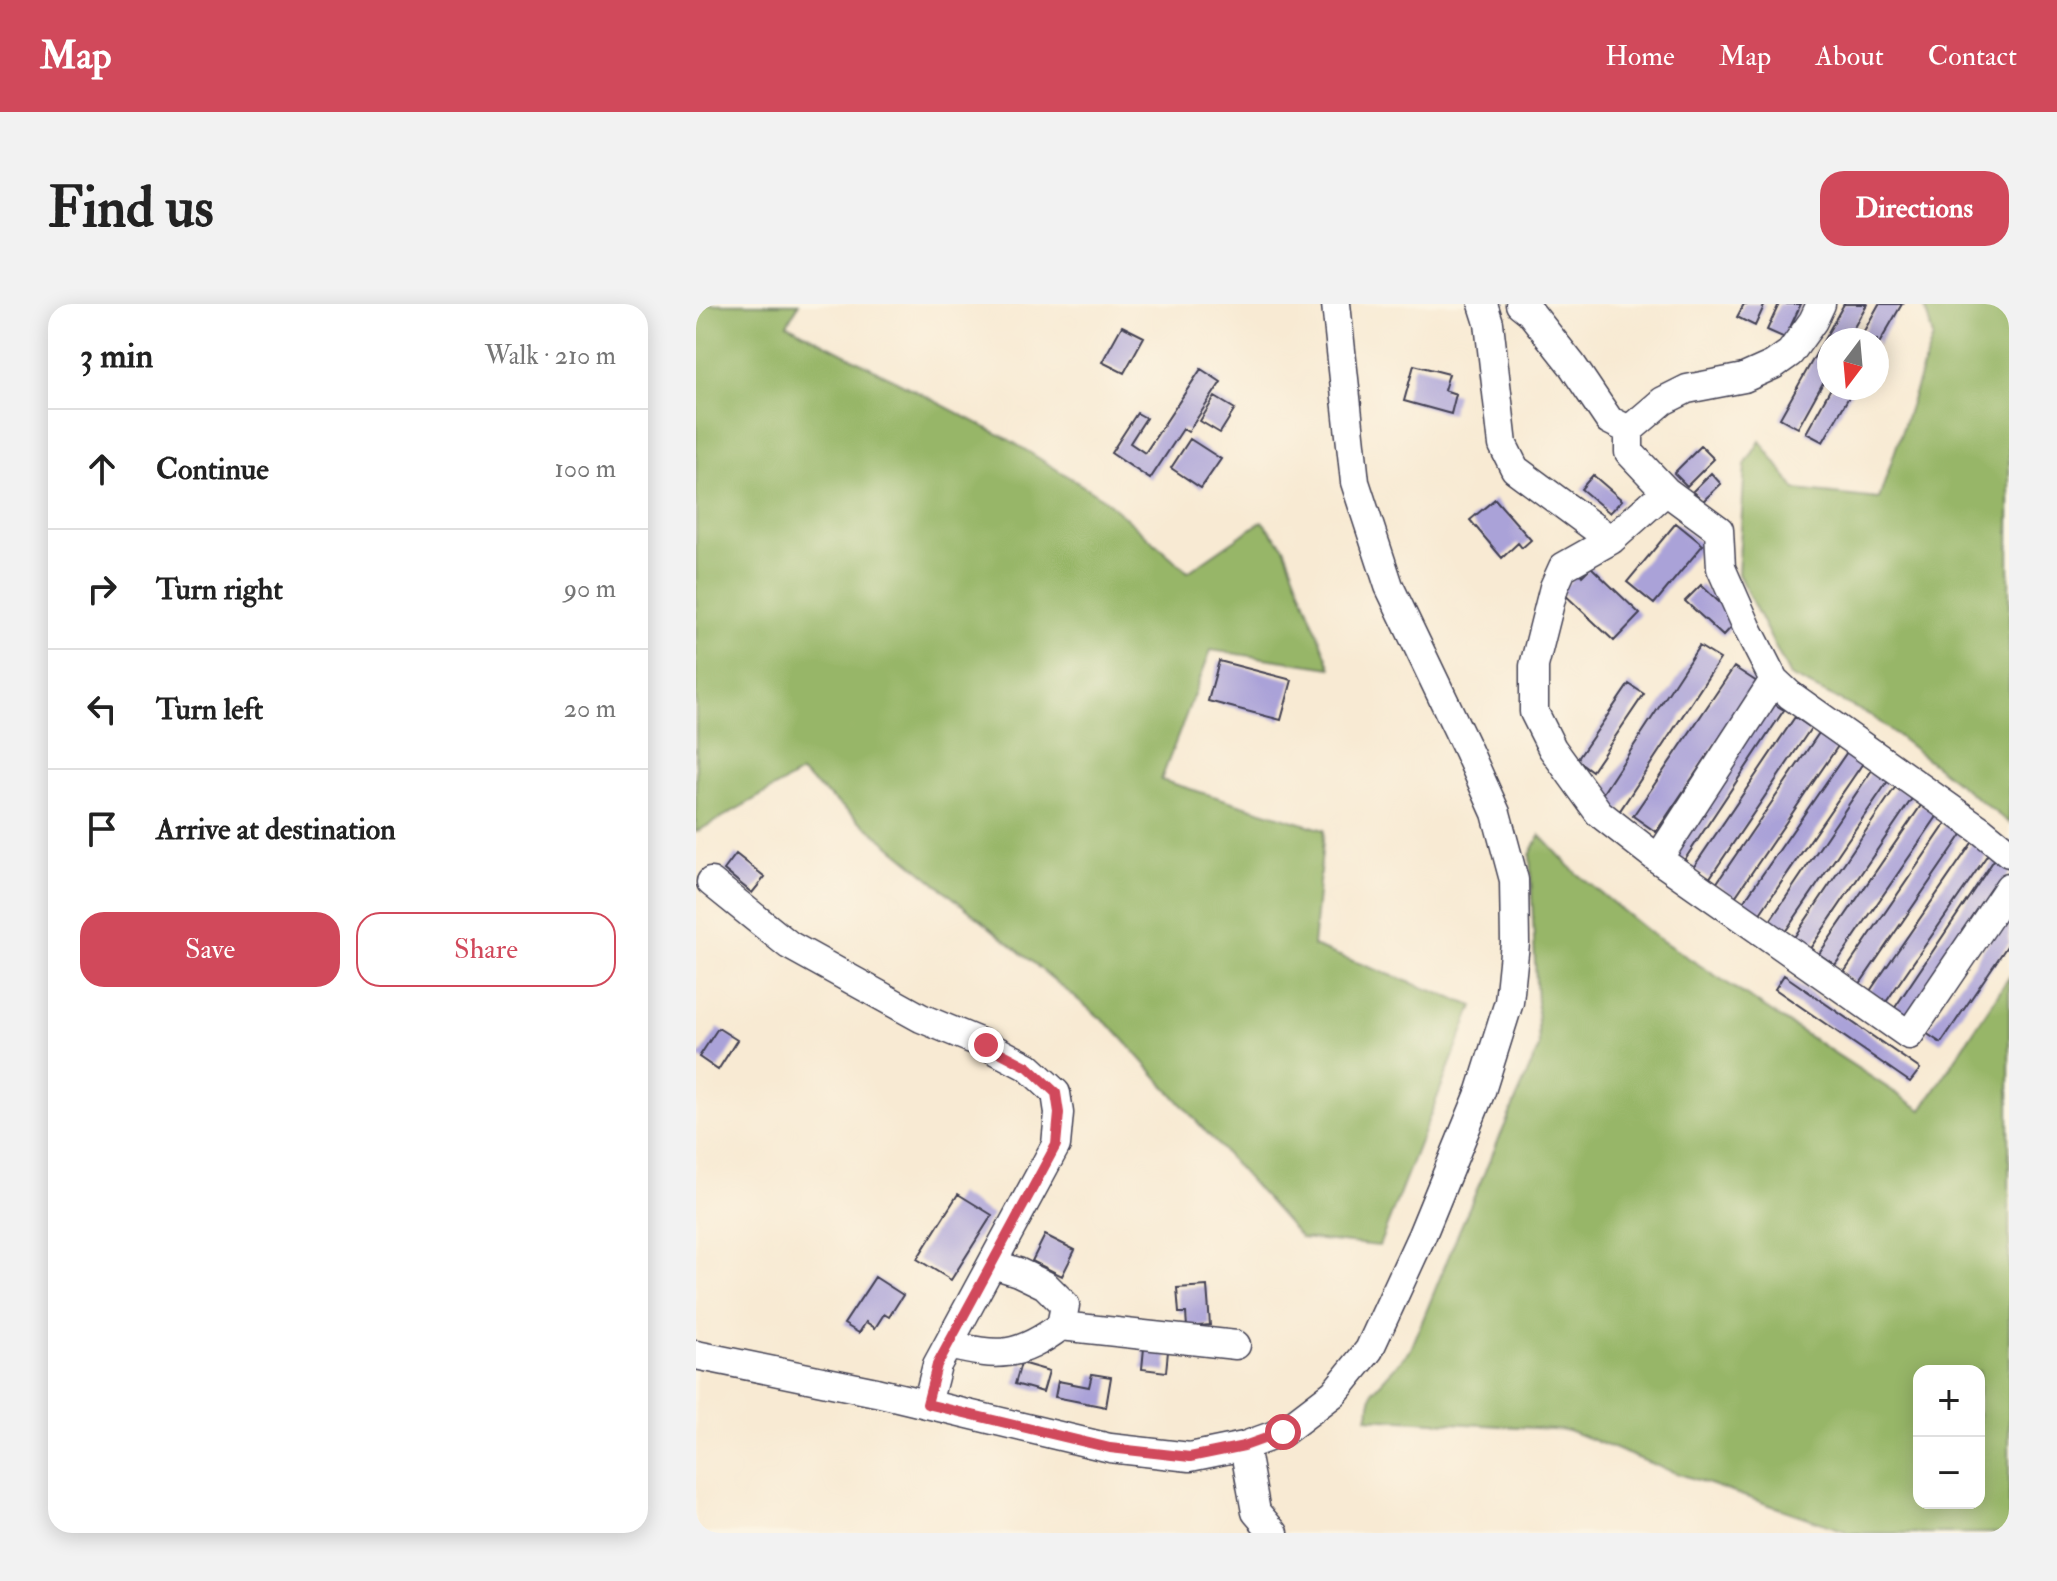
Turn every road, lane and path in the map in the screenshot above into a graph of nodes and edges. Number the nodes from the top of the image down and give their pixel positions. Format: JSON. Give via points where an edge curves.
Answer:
{"nodes":[{"id":1,"x":1336,"y":304,"type":"edge"},
{"id":2,"x":1483,"y":304,"type":"edge"},
{"id":3,"x":1520,"y":304,"type":"edge"},
{"id":4,"x":1821,"y":304,"type":"edge"},
{"id":5,"x":1629,"y":430,"type":"junction"},
{"id":6,"x":1666,"y":491,"type":"junction"},
{"id":7,"x":1611,"y":540,"type":"junction"},
{"id":8,"x":1774,"y":680,"type":"junction"},
{"id":9,"x":2009,"y":853,"type":"edge"},
{"id":10,"x":1658,"y":859,"type":"junction"},
{"id":11,"x":711,"y":882,"type":"dead end"},
{"id":12,"x":2009,"y":887,"type":"edge"},
{"id":13,"x":993,"y":1264,"type":"junction"},
{"id":14,"x":1061,"y":1326,"type":"junction"},
{"id":15,"x":948,"y":1345,"type":"junction"},
{"id":16,"x":1236,"y":1345,"type":"dead end"},
{"id":17,"x":696,"y":1355,"type":"edge"},
{"id":18,"x":927,"y":1404,"type":"junction"},
{"id":19,"x":1244,"y":1446,"type":"junction"},
{"id":20,"x":1274,"y":1533,"type":"edge"}],
"edges":[{"from":1,"to":19,"type":"street","via":[[1355,482],[1389,586],[1496,813],[1514,880],[1515,943],[1509,1002],[1481,1091],[1369,1350],[1334,1393],[1283,1432]]},
{"from":2,"to":7,"type":"street","via":[[1503,445],[1515,469]]},
{"from":3,"to":5,"type":"street","via":[[1572,365],[1609,420]]},
{"from":4,"to":5,"type":"street","via":[[1790,353],[1773,365],[1744,378],[1687,389],[1663,401]]},
{"from":5,"to":6,"type":"street","via":[[1629,452]]},
{"from":6,"to":7,"type":"street"},
{"from":6,"to":8,"type":"street","via":[[1719,530],[1721,568]]},
{"from":7,"to":10,"type":"street","via":[[1563,567],[1554,587],[1534,666],[1534,712],[1552,748],[1599,813]]},
{"from":8,"to":9,"type":"street"},
{"from":8,"to":10,"type":"street"},
{"from":10,"to":12,"type":"street","via":[[1909,1035]]},
{"from":11,"to":13,"type":"street","via":[[789,945],[921,1018],[1028,1067],[1056,1093],[1056,1145]]},
{"from":13,"to":14,"type":"street","via":[[1045,1285],[1065,1305]]},
{"from":13,"to":15,"type":"street"},
{"from":14,"to":15,"type":"street","via":[[1038,1343],[1005,1354]]},
{"from":14,"to":16,"type":"street"},
{"from":15,"to":18,"type":"street"},
{"from":17,"to":18,"type":"street"},
{"from":18,"to":19,"type":"street","via":[[1110,1448],[1190,1457]]},
{"from":19,"to":20,"type":"street","via":[[1256,1512]]}]}
